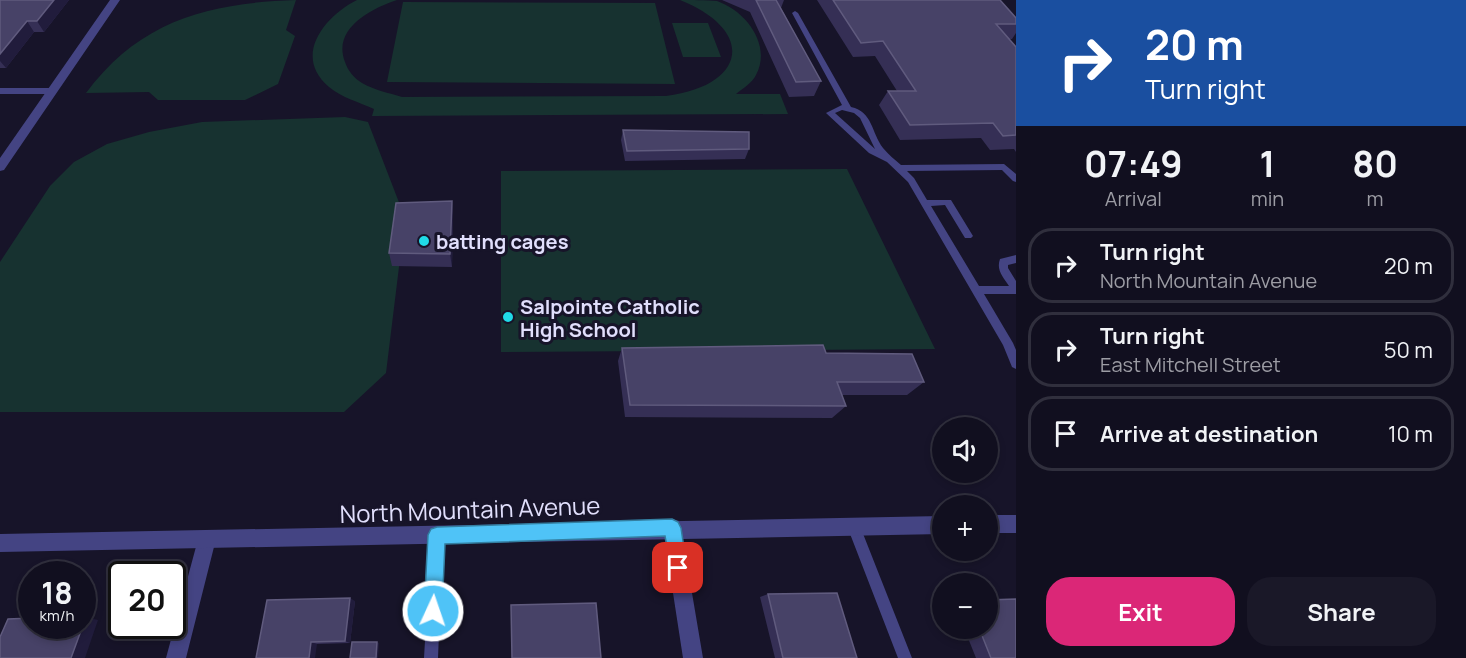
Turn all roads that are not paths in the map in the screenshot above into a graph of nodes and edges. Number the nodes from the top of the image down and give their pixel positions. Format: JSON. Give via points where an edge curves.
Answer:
{"nodes":[{"id":1,"x":115,"y":0,"type":"edge"},
{"id":2,"x":795,"y":13,"type":"dead end"},
{"id":3,"x":0,"y":91,"type":"edge"},
{"id":4,"x":52,"y":91,"type":"junction"},
{"id":5,"x":848,"y":109,"type":"junction"},
{"id":6,"x":888,"y":159,"type":"junction"},
{"id":7,"x":0,"y":167,"type":"edge"},
{"id":8,"x":898,"y":168,"type":"junction"},
{"id":9,"x":1016,"y":179,"type":"edge"},
{"id":10,"x":925,"y":203,"type":"junction"},
{"id":11,"x":968,"y":236,"type":"dead end"},
{"id":12,"x":1016,"y":259,"type":"edge"},
{"id":13,"x":977,"y":290,"type":"junction"},
{"id":14,"x":1016,"y":290,"type":"edge"},
{"id":15,"x":1013,"y":350,"type":"edge"},
{"id":16,"x":1016,"y":364,"type":"edge"},
{"id":17,"x":1016,"y":524,"type":"edge"},
{"id":18,"x":932,"y":525,"type":"edge"},
{"id":19,"x":998,"y":525,"type":"edge"},
{"id":20,"x":853,"y":526,"type":"junction"},
{"id":21,"x":672,"y":528,"type":"junction"},
{"id":22,"x":437,"y":535,"type":"junction"},
{"id":23,"x":0,"y":543,"type":"edge"},
{"id":24,"x":206,"y":543,"type":"junction"},
{"id":25,"x":176,"y":658,"type":"edge"},
{"id":26,"x":431,"y":658,"type":"edge"},
{"id":27,"x":693,"y":658,"type":"edge"},
{"id":28,"x":905,"y":658,"type":"edge"}],
"edges":[{"from":1,"to":4,"type":"street"},
{"from":2,"to":5,"type":"lane"},
{"from":3,"to":4,"type":"street"},
{"from":4,"to":7,"type":"street"},
{"from":5,"to":6,"type":"lane","via":[[863,117]]},
{"from":5,"to":6,"type":"lane","via":[[835,108],[830,113],[872,151]]},
{"from":6,"to":8,"type":"lane"},
{"from":8,"to":9,"type":"lane","via":[[1004,167]]},
{"from":8,"to":10,"type":"lane"},
{"from":10,"to":11,"type":"lane","via":[[948,202]]},
{"from":10,"to":13,"type":"lane"},
{"from":12,"to":14,"type":"lane","via":[[1002,262]]},
{"from":13,"to":14,"type":"lane"},
{"from":13,"to":15,"type":"lane"},
{"from":15,"to":16,"type":"lane"},
{"from":17,"to":19,"type":"street"},
{"from":18,"to":20,"type":"street","name":"North Mountain Avenue"},
{"from":20,"to":21,"type":"street","name":"North Mountain Avenue"},
{"from":20,"to":28,"type":"lane"},
{"from":21,"to":22,"type":"street","name":"North Mountain Avenue"},
{"from":21,"to":27,"type":"street"},
{"from":22,"to":24,"type":"street","name":"North Mountain Avenue"},
{"from":22,"to":26,"type":"lane"},
{"from":23,"to":24,"type":"street","name":"North Mountain Avenue"},
{"from":24,"to":25,"type":"street"}]}
